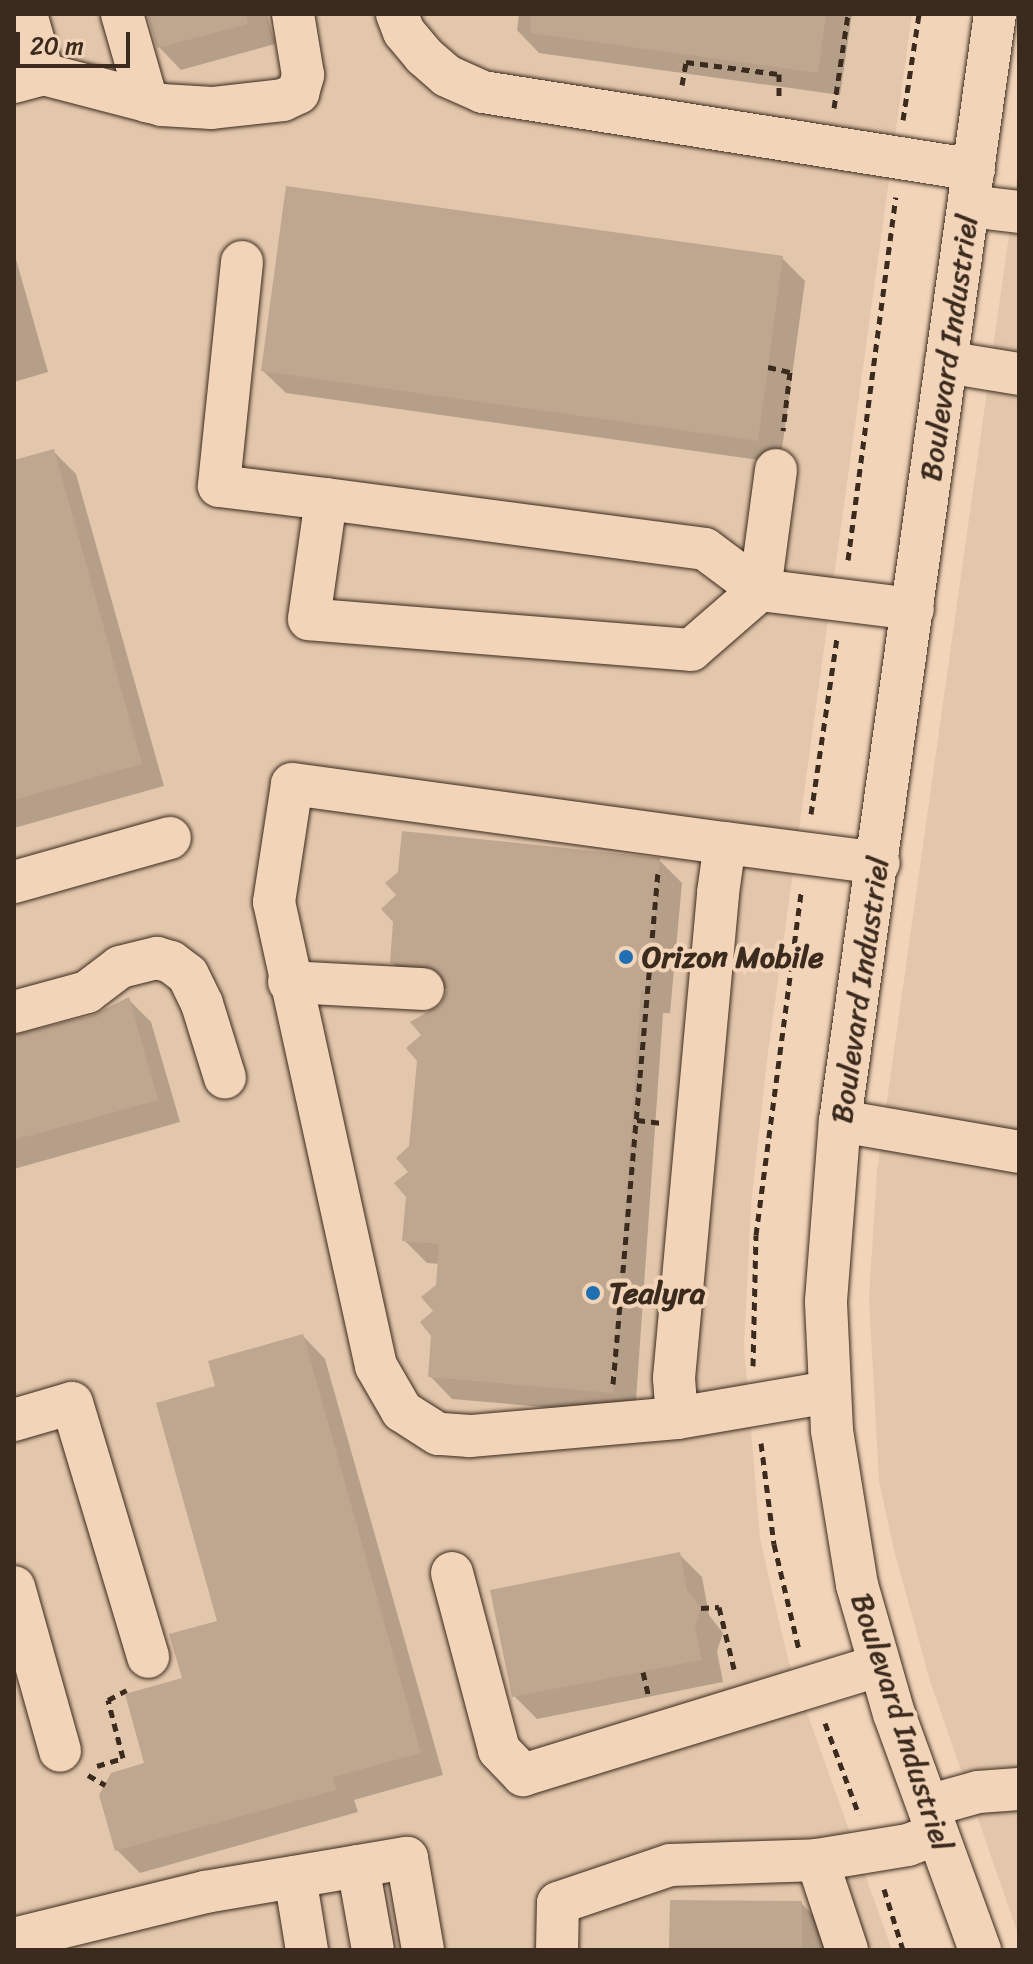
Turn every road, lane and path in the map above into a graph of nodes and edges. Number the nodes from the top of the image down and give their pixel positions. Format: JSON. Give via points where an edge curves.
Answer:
{"nodes":[{"id":1,"x":26,"y":14,"type":"edge"},
{"id":2,"x":122,"y":14,"type":"edge"},
{"id":3,"x":293,"y":14,"type":"edge"},
{"id":4,"x":397,"y":14,"type":"edge"},
{"id":5,"x":848,"y":14,"type":"edge"},
{"id":6,"x":919,"y":14,"type":"edge"},
{"id":7,"x":995,"y":14,"type":"edge"},
{"id":8,"x":686,"y":62,"type":"dead end"},
{"id":9,"x":28,"y":78,"type":"edge"},
{"id":10,"x":780,"y":92,"type":"dead end"},
{"id":11,"x":835,"y":99,"type":"dead end"},
{"id":12,"x":147,"y":101,"type":"junction"},
{"id":13,"x":900,"y":137,"type":"dead end"},
{"id":14,"x":971,"y":188,"type":"junction"},
{"id":15,"x":897,"y":191,"type":"dead end"},
{"id":16,"x":1019,"y":212,"type":"edge"},
{"id":17,"x":242,"y":262,"type":"dead end"},
{"id":18,"x":946,"y":362,"type":"junction"},
{"id":19,"x":768,"y":367,"type":"dead end"},
{"id":20,"x":1019,"y":374,"type":"edge"},
{"id":21,"x":779,"y":452,"type":"joint"},
{"id":22,"x":326,"y":499,"type":"junction"},
{"id":23,"x":847,"y":567,"type":"dead end"},
{"id":24,"x":760,"y":590,"type":"junction"},
{"id":25,"x":913,"y":609,"type":"junction"},
{"id":26,"x":838,"y":632,"type":"dead end"},
{"id":27,"x":809,"y":828,"type":"dead end"},
{"id":28,"x":170,"y":838,"type":"dead end"},
{"id":29,"x":725,"y":843,"type":"junction"},
{"id":30,"x":879,"y":863,"type":"junction"},
{"id":31,"x":659,"y":870,"type":"dead end"},
{"id":32,"x":14,"y":882,"type":"edge"},
{"id":33,"x":801,"y":886,"type":"dead end"},
{"id":34,"x":289,"y":982,"type":"junction"},
{"id":35,"x":423,"y":989,"type":"dead end"},
{"id":36,"x":14,"y":1012,"type":"edge"},
{"id":37,"x":225,"y":1078,"type":"dead end"},
{"id":38,"x":840,"y":1121,"type":"junction"},
{"id":39,"x":1019,"y":1152,"type":"edge"},
{"id":40,"x":753,"y":1373,"type":"dead end"},
{"id":41,"x":829,"y":1392,"type":"junction"},
{"id":42,"x":613,"y":1393,"type":"dead end"},
{"id":43,"x":677,"y":1418,"type":"junction"},
{"id":44,"x":14,"y":1420,"type":"edge"},
{"id":45,"x":760,"y":1433,"type":"dead end"},
{"id":46,"x":452,"y":1573,"type":"dead end"},
{"id":47,"x":14,"y":1587,"type":"edge"},
{"id":48,"x":701,"y":1608,"type":"dead end"},
{"id":49,"x":148,"y":1657,"type":"dead end"},
{"id":50,"x":801,"y":1659,"type":"dead end"},
{"id":51,"x":732,"y":1661,"type":"dead end"},
{"id":52,"x":878,"y":1666,"type":"junction"},
{"id":53,"x":643,"y":1672,"type":"dead end"},
{"id":54,"x":645,"y":1683,"type":"dead end"},
{"id":55,"x":125,"y":1694,"type":"dead end"},
{"id":56,"x":820,"y":1709,"type":"dead end"},
{"id":57,"x":74,"y":1763,"type":"joint"},
{"id":58,"x":1019,"y":1789,"type":"edge"},
{"id":59,"x":933,"y":1820,"type":"junction"},
{"id":60,"x":864,"y":1829,"type":"dead end"},
{"id":61,"x":817,"y":1860,"type":"junction"},
{"id":62,"x":358,"y":1866,"type":"junction"},
{"id":63,"x":295,"y":1877,"type":"junction"},
{"id":64,"x":880,"y":1879,"type":"dead end"},
{"id":65,"x":14,"y":1939,"type":"edge"},
{"id":66,"x":307,"y":1950,"type":"edge"},
{"id":67,"x":373,"y":1950,"type":"edge"},
{"id":68,"x":423,"y":1950,"type":"edge"},
{"id":69,"x":557,"y":1950,"type":"edge"},
{"id":70,"x":847,"y":1950,"type":"edge"},
{"id":71,"x":903,"y":1950,"type":"edge"},
{"id":72,"x":980,"y":1950,"type":"edge"}],
"edges":[{"from":1,"to":9,"type":"street"},
{"from":2,"to":12,"type":"street"},
{"from":3,"to":12,"type":"street","via":[[302,47],[298,93],[283,100],[212,108]]},
{"from":4,"to":14,"type":"street","via":[[424,56],[447,76],[483,92]]},
{"from":5,"to":11,"type":"path"},
{"from":6,"to":13,"type":"path"},
{"from":7,"to":14,"type":"street","name":"Boulevard Industriel"},
{"from":8,"to":10,"type":"path","via":[[779,74]]},
{"from":9,"to":12,"type":"street"},
{"from":14,"to":16,"type":"street"},
{"from":14,"to":18,"type":"street","name":"Boulevard Industriel"},
{"from":15,"to":23,"type":"path"},
{"from":17,"to":22,"type":"street","via":[[219,486]]},
{"from":18,"to":20,"type":"street"},
{"from":18,"to":25,"type":"street","name":"Boulevard Industriel"},
{"from":19,"to":21,"type":"path","via":[[790,372]]},
{"from":21,"to":24,"type":"street"},
{"from":22,"to":24,"type":"street","via":[[705,549]]},
{"from":22,"to":24,"type":"street","via":[[309,619],[691,650]]},
{"from":24,"to":25,"type":"street"},
{"from":25,"to":30,"type":"street","name":"Boulevard Industriel"},
{"from":26,"to":27,"type":"path"},
{"from":28,"to":32,"type":"street"},
{"from":29,"to":30,"type":"street"},
{"from":29,"to":34,"type":"street","via":[[292,784],[274,902]]},
{"from":29,"to":43,"type":"street","via":[[674,1378]]},
{"from":30,"to":38,"type":"street","name":"Boulevard Industriel"},
{"from":31,"to":42,"type":"path"},
{"from":33,"to":40,"type":"path","via":[[756,1235]]},
{"from":34,"to":35,"type":"street"},
{"from":34,"to":43,"type":"street","via":[[374,1358],[402,1411],[438,1434],[470,1436]]},
{"from":36,"to":37,"type":"street","via":[[87,992],[120,967],[157,958],[171,962],[188,975],[202,1004]]},
{"from":38,"to":39,"type":"street"},
{"from":38,"to":41,"type":"street","name":"Boulevard Industriel","via":[[827,1253]]},
{"from":41,"to":43,"type":"street"},
{"from":41,"to":52,"type":"street","name":"Boulevard Industriel","via":[[843,1516]]},
{"from":44,"to":49,"type":"street","via":[[72,1403]]},
{"from":45,"to":50,"type":"path","via":[[774,1544]]},
{"from":46,"to":52,"type":"street","via":[[499,1750],[523,1775]]},
{"from":47,"to":57,"type":"street"},
{"from":48,"to":51,"type":"path","via":[[719,1607]]},
{"from":52,"to":59,"type":"street","name":"Boulevard Industriel"},
{"from":53,"to":54,"type":"path"},
{"from":55,"to":57,"type":"path","via":[[108,1700],[123,1758],[96,1766]]},
{"from":56,"to":60,"type":"path"},
{"from":58,"to":59,"type":"street","via":[[978,1792]]},
{"from":59,"to":61,"type":"street","via":[[908,1845]]},
{"from":59,"to":72,"type":"street","name":"Boulevard Industriel"},
{"from":61,"to":69,"type":"street","via":[[670,1865],[558,1903]]},
{"from":61,"to":70,"type":"street"},
{"from":62,"to":63,"type":"street"},
{"from":62,"to":67,"type":"street"},
{"from":62,"to":68,"type":"street","via":[[407,1858]]},
{"from":63,"to":65,"type":"street","via":[[205,1892]]},
{"from":63,"to":66,"type":"street"},
{"from":64,"to":71,"type":"path"}]}
